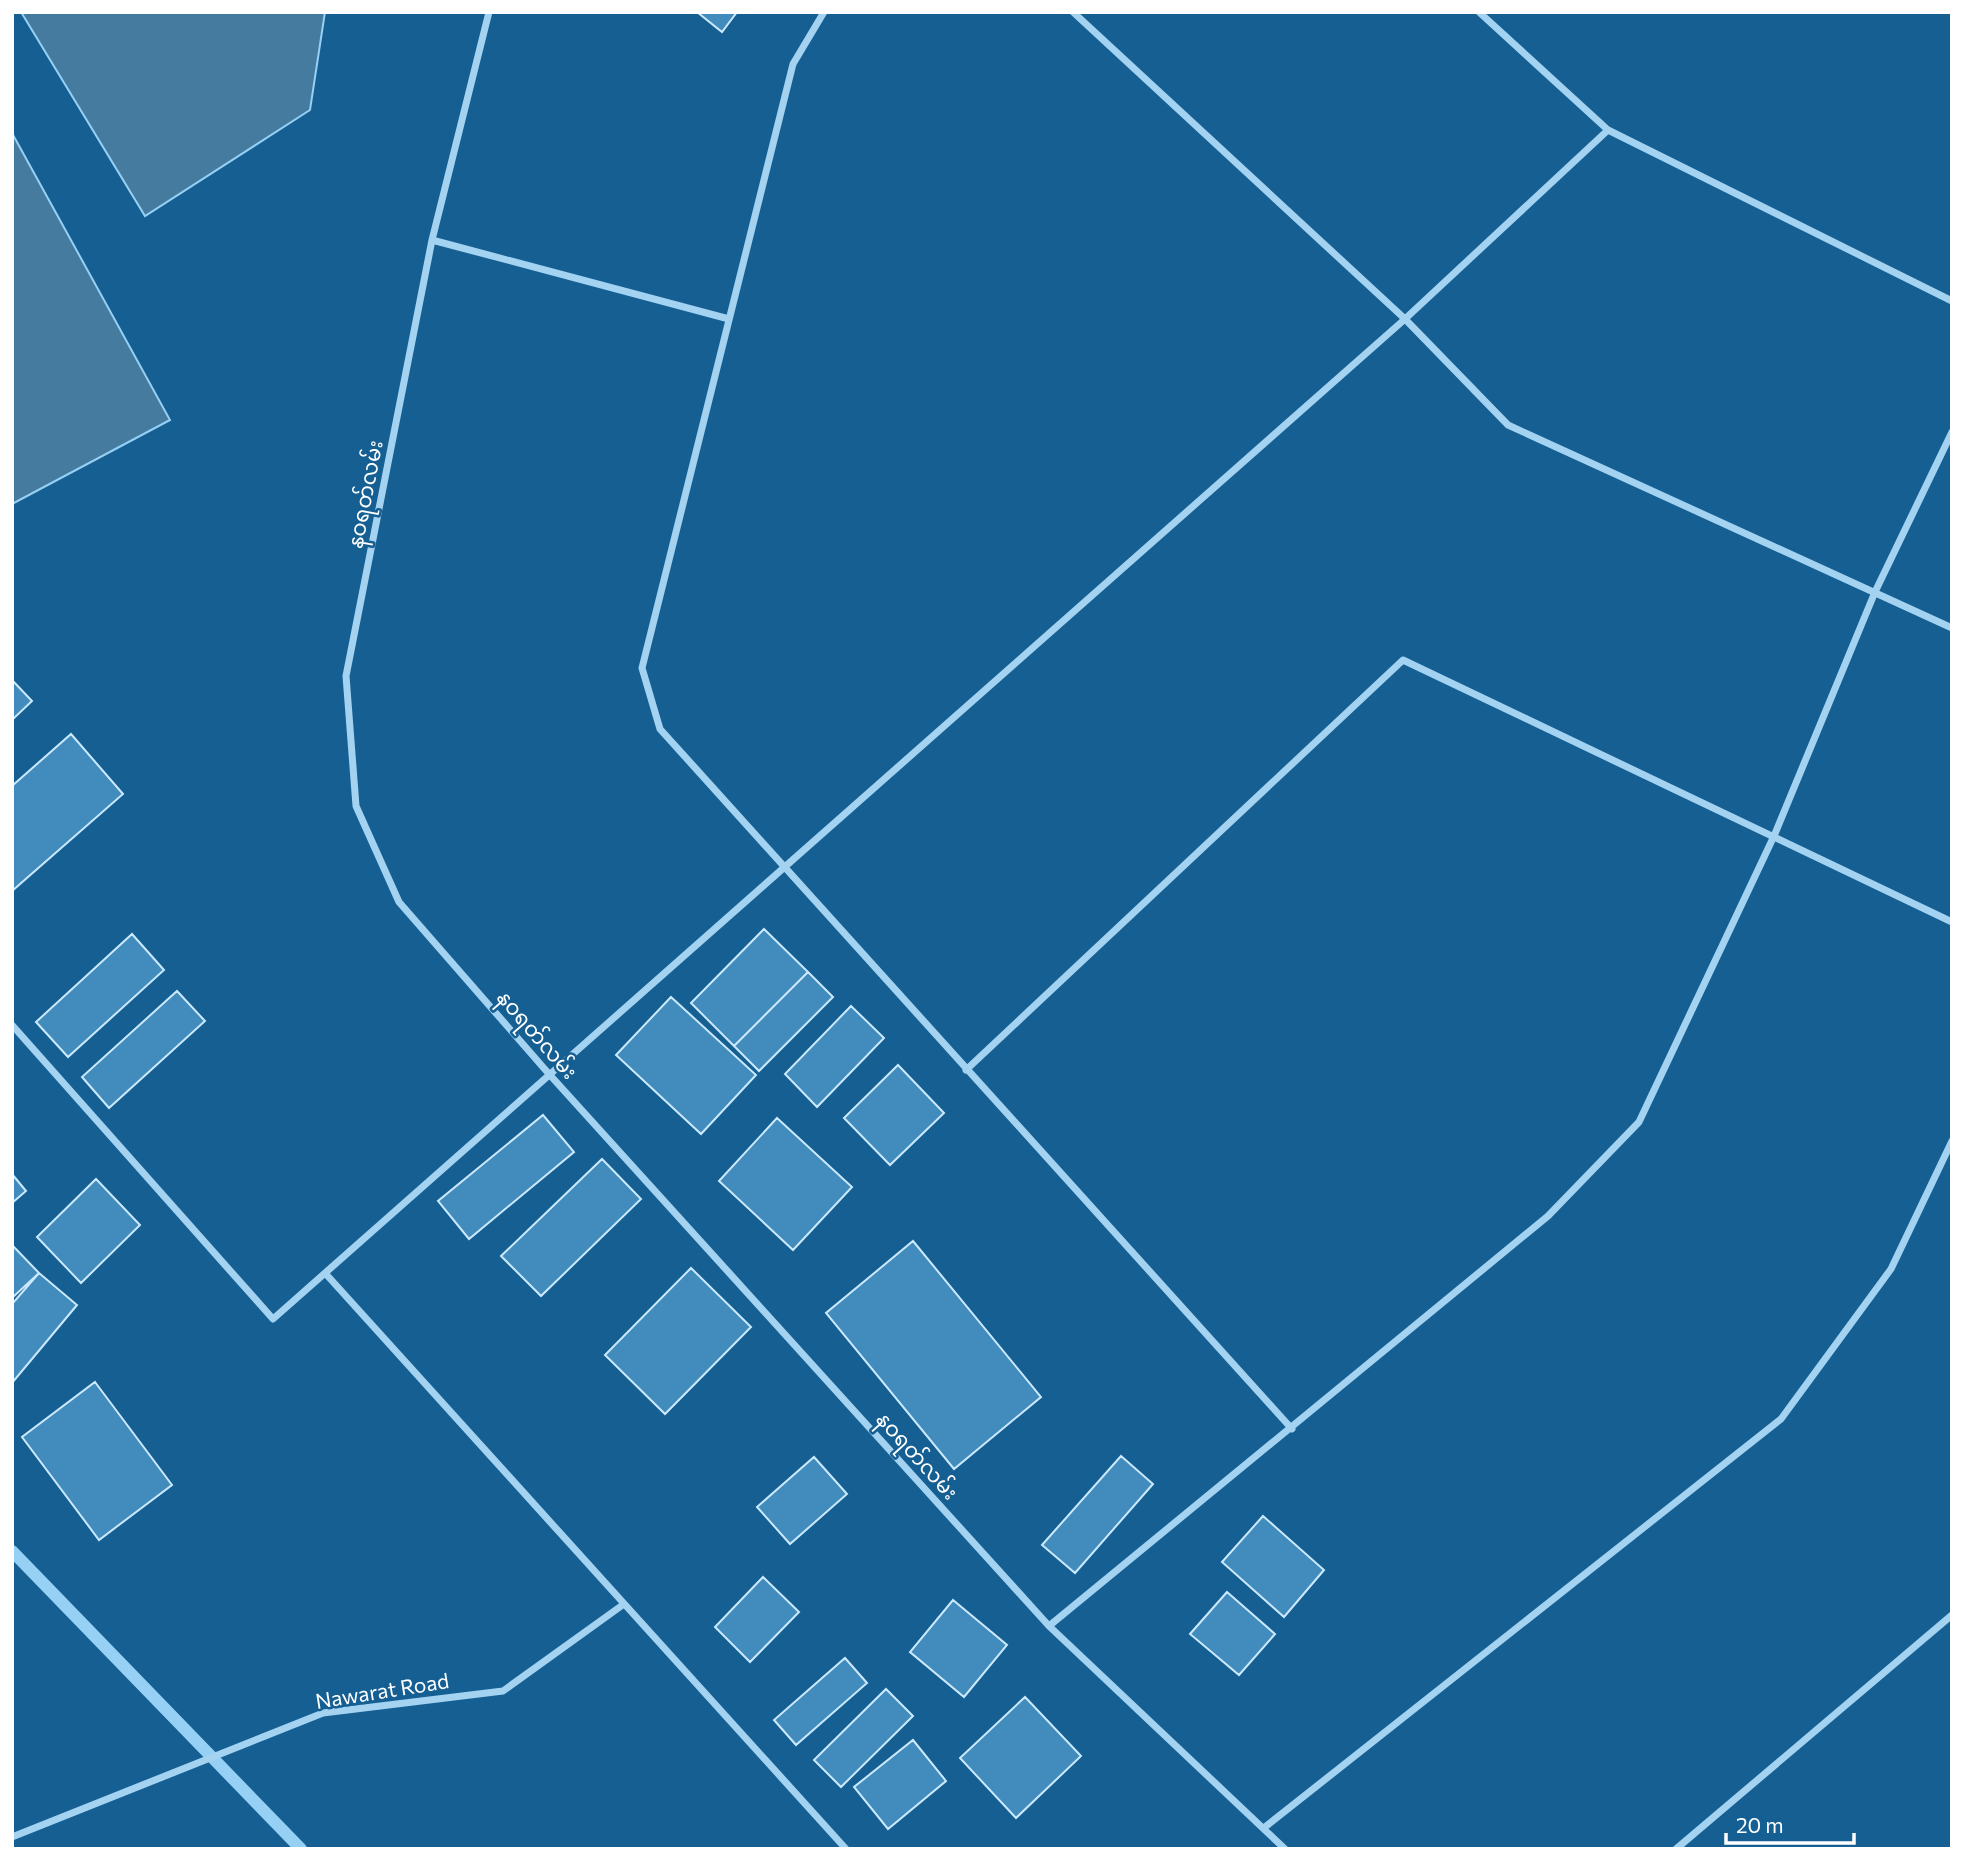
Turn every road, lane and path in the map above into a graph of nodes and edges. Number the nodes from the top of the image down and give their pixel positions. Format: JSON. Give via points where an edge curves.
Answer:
{"nodes":[{"id":1,"x":489,"y":12,"type":"edge"},
{"id":2,"x":824,"y":12,"type":"edge"},
{"id":3,"x":1073,"y":12,"type":"edge"},
{"id":4,"x":1479,"y":12,"type":"edge"},
{"id":5,"x":1608,"y":130,"type":"junction"},
{"id":6,"x":432,"y":240,"type":"junction"},
{"id":7,"x":1952,"y":301,"type":"edge"},
{"id":8,"x":729,"y":319,"type":"junction"},
{"id":9,"x":1405,"y":319,"type":"junction"},
{"id":10,"x":1952,"y":432,"type":"edge"},
{"id":11,"x":1875,"y":592,"type":"junction"},
{"id":12,"x":1952,"y":628,"type":"edge"},
{"id":13,"x":1774,"y":836,"type":"junction"},
{"id":14,"x":784,"y":867,"type":"junction"},
{"id":15,"x":1952,"y":922,"type":"edge"},
{"id":16,"x":12,"y":1025,"type":"edge"},
{"id":17,"x":966,"y":1070,"type":"junction"},
{"id":18,"x":550,"y":1074,"type":"junction"},
{"id":19,"x":1952,"y":1141,"type":"edge"},
{"id":20,"x":326,"y":1273,"type":"junction"},
{"id":21,"x":1292,"y":1429,"type":"junction"},
{"id":22,"x":624,"y":1604,"type":"junction"},
{"id":23,"x":1952,"y":1615,"type":"edge"},
{"id":24,"x":1049,"y":1626,"type":"junction"},
{"id":25,"x":1265,"y":1827,"type":"junction"},
{"id":26,"x":12,"y":1837,"type":"edge"},
{"id":27,"x":846,"y":1849,"type":"edge"},
{"id":28,"x":1285,"y":1849,"type":"edge"},
{"id":29,"x":1676,"y":1849,"type":"edge"}],
"edges":[{"from":1,"to":6,"type":"street","name":"နဝရတ်လမ်း"},
{"from":2,"to":8,"type":"street","via":[[793,64]]},
{"from":3,"to":9,"type":"street"},
{"from":4,"to":5,"type":"street"},
{"from":5,"to":7,"type":"street"},
{"from":5,"to":9,"type":"street"},
{"from":6,"to":8,"type":"street"},
{"from":6,"to":18,"type":"street","name":"နဝရတ်လမ်း","via":[[346,676],[356,806],[399,901]]},
{"from":8,"to":14,"type":"street","via":[[642,668],[660,729]]},
{"from":9,"to":11,"type":"street","via":[[1508,425]]},
{"from":9,"to":14,"type":"street"},
{"from":10,"to":11,"type":"street"},
{"from":11,"to":12,"type":"street"},
{"from":11,"to":13,"type":"street"},
{"from":13,"to":15,"type":"street"},
{"from":13,"to":17,"type":"street","via":[[1403,660]]},
{"from":13,"to":21,"type":"street","via":[[1639,1122],[1548,1216]]},
{"from":14,"to":17,"type":"street"},
{"from":14,"to":18,"type":"street"},
{"from":16,"to":20,"type":"street","via":[[273,1319]]},
{"from":17,"to":21,"type":"street"},
{"from":18,"to":20,"type":"street"},
{"from":18,"to":24,"type":"street","name":"နဝရတ်လမ်း"},
{"from":19,"to":25,"type":"street","via":[[1891,1269],[1781,1419]]},
{"from":20,"to":22,"type":"street"},
{"from":21,"to":24,"type":"street"},
{"from":22,"to":26,"type":"street","name":"Nawarat Road","via":[[503,1691],[323,1713]]},
{"from":22,"to":27,"type":"street"},
{"from":23,"to":29,"type":"street"},
{"from":24,"to":25,"type":"street","name":"နဝရတ်လမ်း"},
{"from":25,"to":28,"type":"street","name":"နဝရတ်လမ်း"}]}
